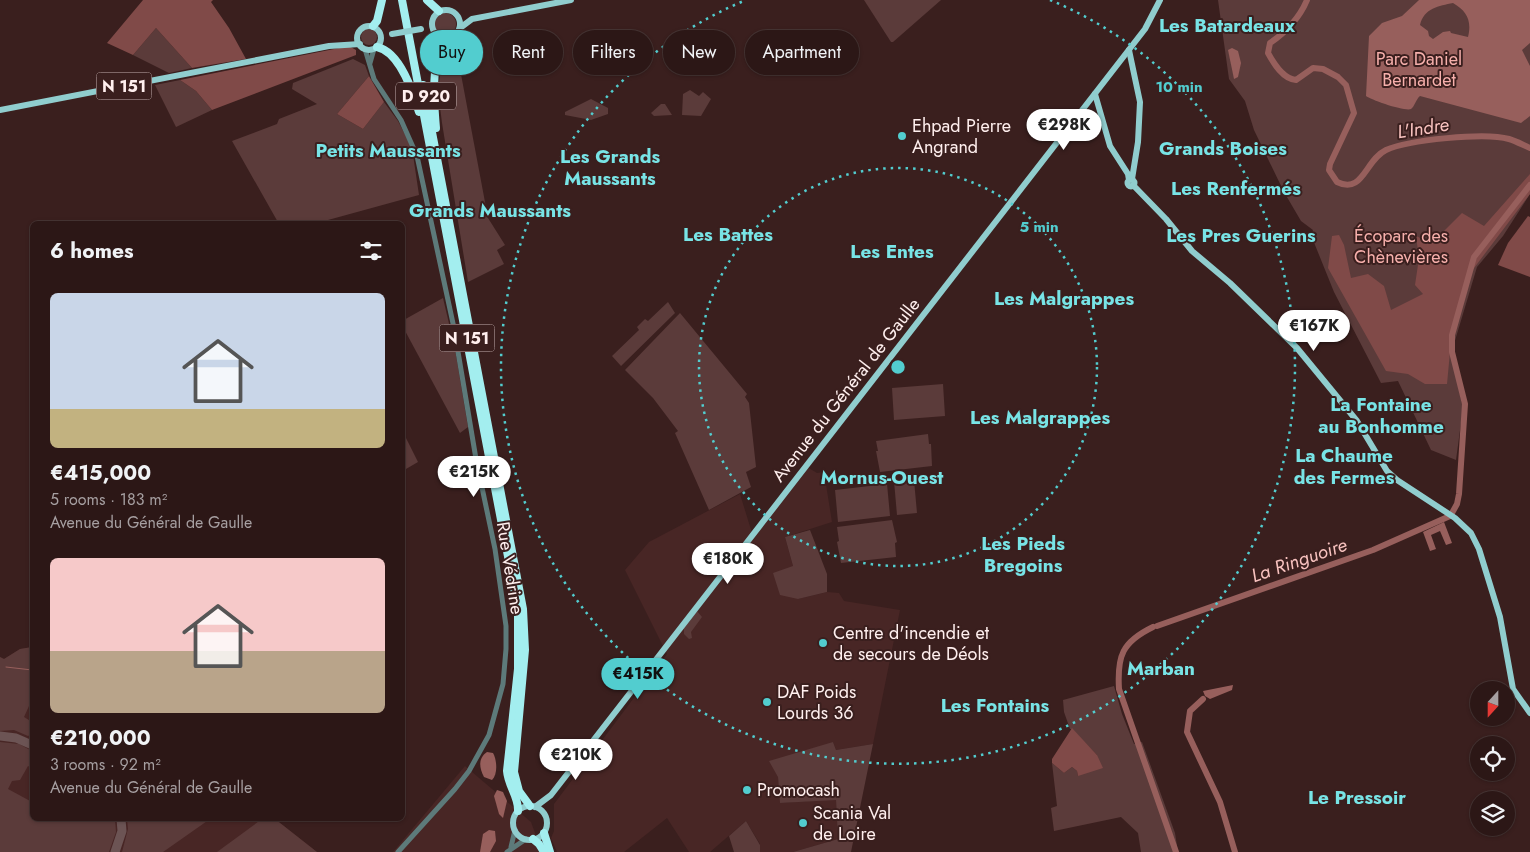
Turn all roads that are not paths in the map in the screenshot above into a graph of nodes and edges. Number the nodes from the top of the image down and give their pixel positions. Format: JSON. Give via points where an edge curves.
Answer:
{"nodes":[{"id":1,"x":382,"y":0,"type":"edge"},
{"id":2,"x":402,"y":0,"type":"edge"},
{"id":3,"x":407,"y":0,"type":"edge"},
{"id":4,"x":427,"y":0,"type":"edge"},
{"id":5,"x":571,"y":0,"type":"edge"},
{"id":6,"x":1160,"y":0,"type":"edge"},
{"id":7,"x":440,"y":11,"type":"junction"},
{"id":8,"x":458,"y":16,"type":"junction"},
{"id":9,"x":473,"y":19,"type":"junction"},
{"id":10,"x":431,"y":21,"type":"junction"},
{"id":11,"x":376,"y":28,"type":"junction"},
{"id":12,"x":460,"y":28,"type":"joint"},
{"id":13,"x":422,"y":29,"type":"junction"},
{"id":14,"x":426,"y":30,"type":"edge"},
{"id":15,"x":433,"y":30,"type":"edge"},
{"id":16,"x":392,"y":34,"type":"junction"},
{"id":17,"x":358,"y":35,"type":"junction"},
{"id":18,"x":328,"y":46,"type":"junction"},
{"id":19,"x":362,"y":46,"type":"junction"},
{"id":20,"x":377,"y":46,"type":"junction"},
{"id":21,"x":1129,"y":50,"type":"junction"},
{"id":22,"x":370,"y":64,"type":"junction"},
{"id":23,"x":436,"y":75,"type":"edge"},
{"id":24,"x":1095,"y":94,"type":"junction"},
{"id":25,"x":0,"y":110,"type":"edge"},
{"id":26,"x":432,"y":156,"type":"junction"},
{"id":27,"x":1131,"y":181,"type":"junction"},
{"id":28,"x":444,"y":192,"type":"junction"},
{"id":29,"x":1530,"y":713,"type":"edge"},
{"id":30,"x":551,"y":795,"type":"junction"},
{"id":31,"x":532,"y":806,"type":"junction"},
{"id":32,"x":518,"y":811,"type":"junction"},
{"id":33,"x":545,"y":815,"type":"junction"},
{"id":34,"x":515,"y":830,"type":"junction"},
{"id":35,"x":544,"y":833,"type":"junction"},
{"id":36,"x":529,"y":839,"type":"junction"},
{"id":37,"x":509,"y":850,"type":"edge"},
{"id":38,"x":398,"y":852,"type":"edge"},
{"id":39,"x":544,"y":852,"type":"edge"},
{"id":40,"x":550,"y":852,"type":"edge"}],
"edges":[{"from":1,"to":11,"type":"highway"},
{"from":2,"to":26,"type":"highway","number":"D 920"},
{"from":3,"to":28,"type":"highway","number":"D 920"},
{"from":4,"to":7,"type":"highway"},
{"from":5,"to":9,"type":"main road"},
{"from":6,"to":21,"type":"main road","name":"Avenue du Général de Gaulle","via":[[1147,26]]},
{"from":7,"to":8,"type":"main road","via":[[450,10]]},
{"from":7,"to":10,"type":"main road"},
{"from":8,"to":9,"type":"main road"},
{"from":8,"to":12,"type":"main road"},
{"from":9,"to":12,"type":"main road"},
{"from":10,"to":13,"type":"main road"},
{"from":10,"to":15,"type":"main road"},
{"from":11,"to":16,"type":"main road"},
{"from":11,"to":17,"type":"main road","via":[[364,27]]},
{"from":11,"to":20,"type":"main road"},
{"from":13,"to":14,"type":"main road"},
{"from":13,"to":16,"type":"main road","bridge":true},
{"from":16,"to":20,"type":"main road"},
{"from":17,"to":18,"type":"main road","number":"N 151"},
{"from":17,"to":19,"type":"main road"},
{"from":18,"to":19,"type":"main road","number":"N 151"},
{"from":18,"to":25,"type":"main road","number":"N 151"},
{"from":19,"to":20,"type":"main road"},
{"from":19,"to":22,"type":"street","name":"Rue Védrine"},
{"from":20,"to":22,"type":"street"},
{"from":20,"to":26,"type":"highway","number":"D 920","via":[[391,55],[408,80]]},
{"from":21,"to":24,"type":"main road","name":"Avenue du Général de Gaulle"},
{"from":21,"to":27,"type":"main road","via":[[1140,102]]},
{"from":22,"to":38,"type":"street","name":"Rue Védrine","via":[[374,79],[401,120],[417,156],[454,328],[495,550],[504,606],[506,649],[500,701],[480,753],[455,789]]},
{"from":23,"to":28,"type":"highway","number":"N 151","via":[[435,103]]},
{"from":24,"to":27,"type":"main road","via":[[1110,146]]},
{"from":24,"to":30,"type":"main road","name":"Avenue du Général de Gaulle"},
{"from":26,"to":32,"type":"highway","number":"N 151","via":[[518,609],[518,663],[507,771]]},
{"from":27,"to":29,"type":"main road","via":[[1192,251],[1230,282],[1297,348],[1357,421],[1387,470],[1471,532],[1500,617],[1513,689]]},
{"from":28,"to":31,"type":"highway","number":"N 151","via":[[523,609],[525,650],[514,772],[519,792]]},
{"from":30,"to":31,"type":"main road","name":"Avenue du Général de Gaulle"},
{"from":30,"to":33,"type":"main road","name":"Avenue du Général de Gaulle"},
{"from":31,"to":32,"type":"main road"},
{"from":31,"to":33,"type":"main road"},
{"from":32,"to":34,"type":"main road","via":[[514,818]]},
{"from":33,"to":35,"type":"main road"},
{"from":34,"to":36,"type":"main road"},
{"from":34,"to":37,"type":"street"},
{"from":35,"to":36,"type":"main road"},
{"from":35,"to":40,"type":"highway"},
{"from":36,"to":37,"type":"street"},
{"from":36,"to":39,"type":"highway","via":[[539,844]]}]}
